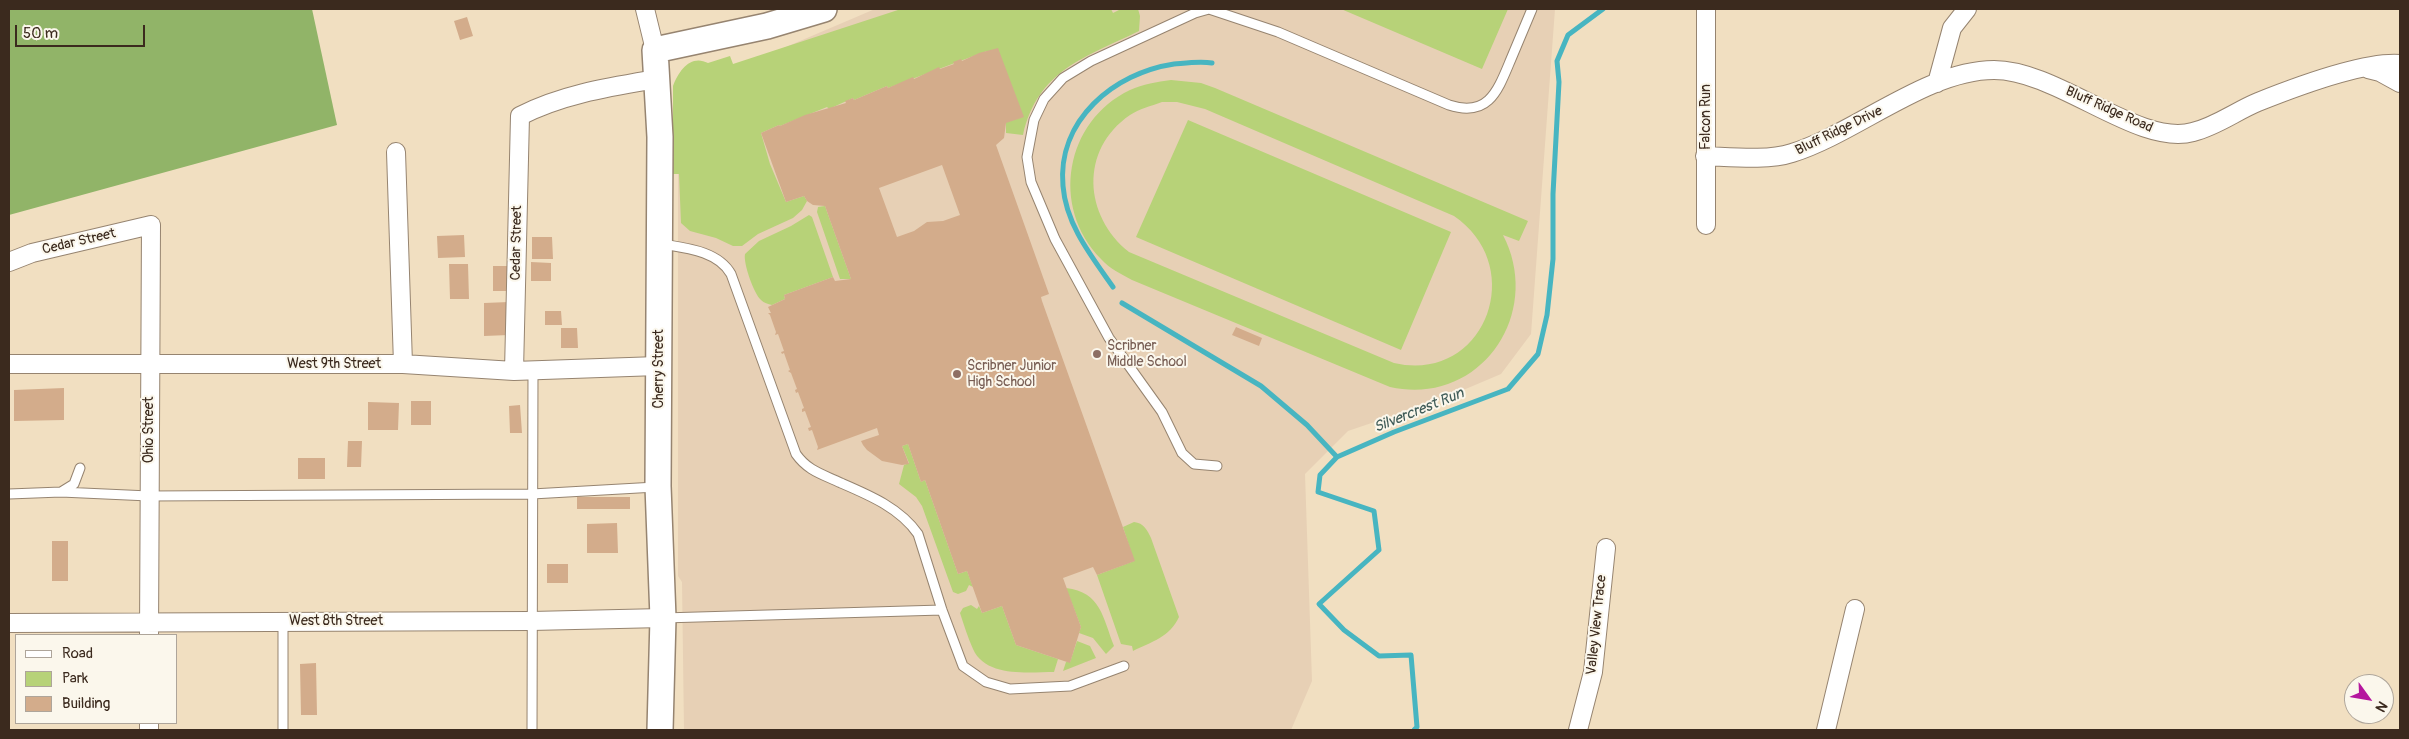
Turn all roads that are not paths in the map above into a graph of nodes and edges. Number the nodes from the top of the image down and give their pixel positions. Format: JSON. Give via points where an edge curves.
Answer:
{"nodes":[{"id":1,"x":645,"y":9,"type":"edge"},
{"id":2,"x":824,"y":9,"type":"edge"},
{"id":3,"x":1532,"y":9,"type":"edge"},
{"id":4,"x":1706,"y":9,"type":"edge"},
{"id":5,"x":1967,"y":9,"type":"edge"},
{"id":6,"x":655,"y":50,"type":"junction"},
{"id":7,"x":2400,"y":64,"type":"edge"},
{"id":8,"x":2363,"y":69,"type":"junction"},
{"id":9,"x":657,"y":78,"type":"junction"},
{"id":10,"x":1937,"y":82,"type":"junction"},
{"id":11,"x":2400,"y":82,"type":"edge"},
{"id":12,"x":396,"y":152,"type":"dead end"},
{"id":13,"x":1705,"y":156,"type":"junction"},
{"id":14,"x":151,"y":224,"type":"joint"},
{"id":15,"x":1706,"y":226,"type":"dead end"},
{"id":16,"x":659,"y":244,"type":"junction"},
{"id":17,"x":9,"y":262,"type":"edge"},
{"id":18,"x":9,"y":364,"type":"edge"},
{"id":19,"x":149,"y":364,"type":"junction"},
{"id":20,"x":403,"y":364,"type":"junction"},
{"id":21,"x":658,"y":366,"type":"junction"},
{"id":22,"x":533,"y":370,"type":"junction"},
{"id":23,"x":514,"y":371,"type":"junction"},
{"id":24,"x":1217,"y":466,"type":"dead end"},
{"id":25,"x":80,"y":468,"type":"dead end"},
{"id":26,"x":658,"y":486,"type":"junction"},
{"id":27,"x":61,"y":492,"type":"junction"},
{"id":28,"x":9,"y":494,"type":"edge"},
{"id":29,"x":532,"y":494,"type":"junction"},
{"id":30,"x":149,"y":496,"type":"junction"},
{"id":31,"x":1606,"y":548,"type":"dead end"},
{"id":32,"x":1855,"y":609,"type":"dead end"},
{"id":33,"x":942,"y":610,"type":"junction"},
{"id":34,"x":663,"y":618,"type":"junction"},
{"id":35,"x":283,"y":620,"type":"junction"},
{"id":36,"x":531,"y":621,"type":"junction"},
{"id":37,"x":9,"y":623,"type":"edge"},
{"id":38,"x":149,"y":629,"type":"edge"},
{"id":39,"x":1124,"y":666,"type":"dead end"},
{"id":40,"x":284,"y":730,"type":"edge"},
{"id":41,"x":532,"y":730,"type":"edge"},
{"id":42,"x":660,"y":730,"type":"edge"},
{"id":43,"x":1578,"y":730,"type":"edge"},
{"id":44,"x":1826,"y":730,"type":"edge"}],
"edges":[{"from":1,"to":6,"type":"street","name":"Cherry Street"},
{"from":2,"to":6,"type":"street","via":[[767,26]]},
{"from":3,"to":24,"type":"lane","via":[[1496,92],[1473,108],[1449,105],[1278,32],[1209,9],[1091,61],[1063,78],[1044,99],[1034,120],[1027,157],[1031,182],[1054,239],[1109,338],[1162,412],[1182,454],[1194,464]]},
{"from":4,"to":13,"type":"street","name":"Falcon Run"},
{"from":5,"to":10,"type":"street","via":[[1952,28]]},
{"from":6,"to":9,"type":"street","name":"Cherry Street"},
{"from":7,"to":8,"type":"street","name":"Bluff Ridge Road"},
{"from":8,"to":10,"type":"street","name":"Bluff Ridge Road","via":[[2342,72],[2258,102],[2192,133],[2144,128],[2065,90],[2012,72],[1982,70]]},
{"from":8,"to":11,"type":"street","name":"Bluff Ridge Road","via":[[2380,72]]},
{"from":9,"to":16,"type":"street","name":"Cherry Street"},
{"from":9,"to":23,"type":"street","name":"Cedar Street","via":[[597,88],[539,106],[520,116]]},
{"from":10,"to":13,"type":"street","name":"Bluff Ridge Drive","via":[[1791,154]]},
{"from":12,"to":20,"type":"street"},
{"from":13,"to":15,"type":"street","name":"Falcon Run"},
{"from":14,"to":17,"type":"street","name":"Cedar Street","via":[[32,253]]},
{"from":14,"to":19,"type":"street","name":"Ohio Street"},
{"from":16,"to":21,"type":"street","name":"Cherry Street"},
{"from":16,"to":33,"type":"lane","via":[[701,252],[726,265],[796,454],[804,466],[874,498],[910,524],[918,534]]},
{"from":18,"to":19,"type":"street","name":"West 9th Street"},
{"from":19,"to":20,"type":"street","name":"West 9th Street"},
{"from":19,"to":30,"type":"street","name":"Ohio Street"},
{"from":20,"to":23,"type":"street","name":"West 9th Street"},
{"from":21,"to":22,"type":"street","name":"West 9th Street"},
{"from":21,"to":26,"type":"street","name":"Cherry Street"},
{"from":22,"to":23,"type":"street","name":"West 9th Street"},
{"from":22,"to":29,"type":"lane"},
{"from":25,"to":27,"type":"lane","via":[[74,484]]},
{"from":26,"to":29,"type":"lane"},
{"from":26,"to":34,"type":"street","name":"Cherry Street"},
{"from":27,"to":28,"type":"lane"},
{"from":27,"to":30,"type":"lane"},
{"from":29,"to":30,"type":"lane"},
{"from":29,"to":36,"type":"lane"},
{"from":30,"to":38,"type":"street","name":"Ohio Street"},
{"from":31,"to":43,"type":"street","name":"Valley View Trace","via":[[1593,672]]},
{"from":32,"to":44,"type":"street"},
{"from":33,"to":34,"type":"lane"},
{"from":33,"to":39,"type":"lane","via":[[963,666],[986,682],[1010,689],[1070,686]]},
{"from":34,"to":36,"type":"street","name":"West 8th Street"},
{"from":34,"to":42,"type":"street","name":"Cherry Street"},
{"from":35,"to":36,"type":"street","name":"West 8th Street"},
{"from":35,"to":38,"type":"street","name":"West 8th Street"},
{"from":35,"to":40,"type":"lane"},
{"from":36,"to":41,"type":"lane"},
{"from":37,"to":38,"type":"street","name":"West 8th Street"}]}
